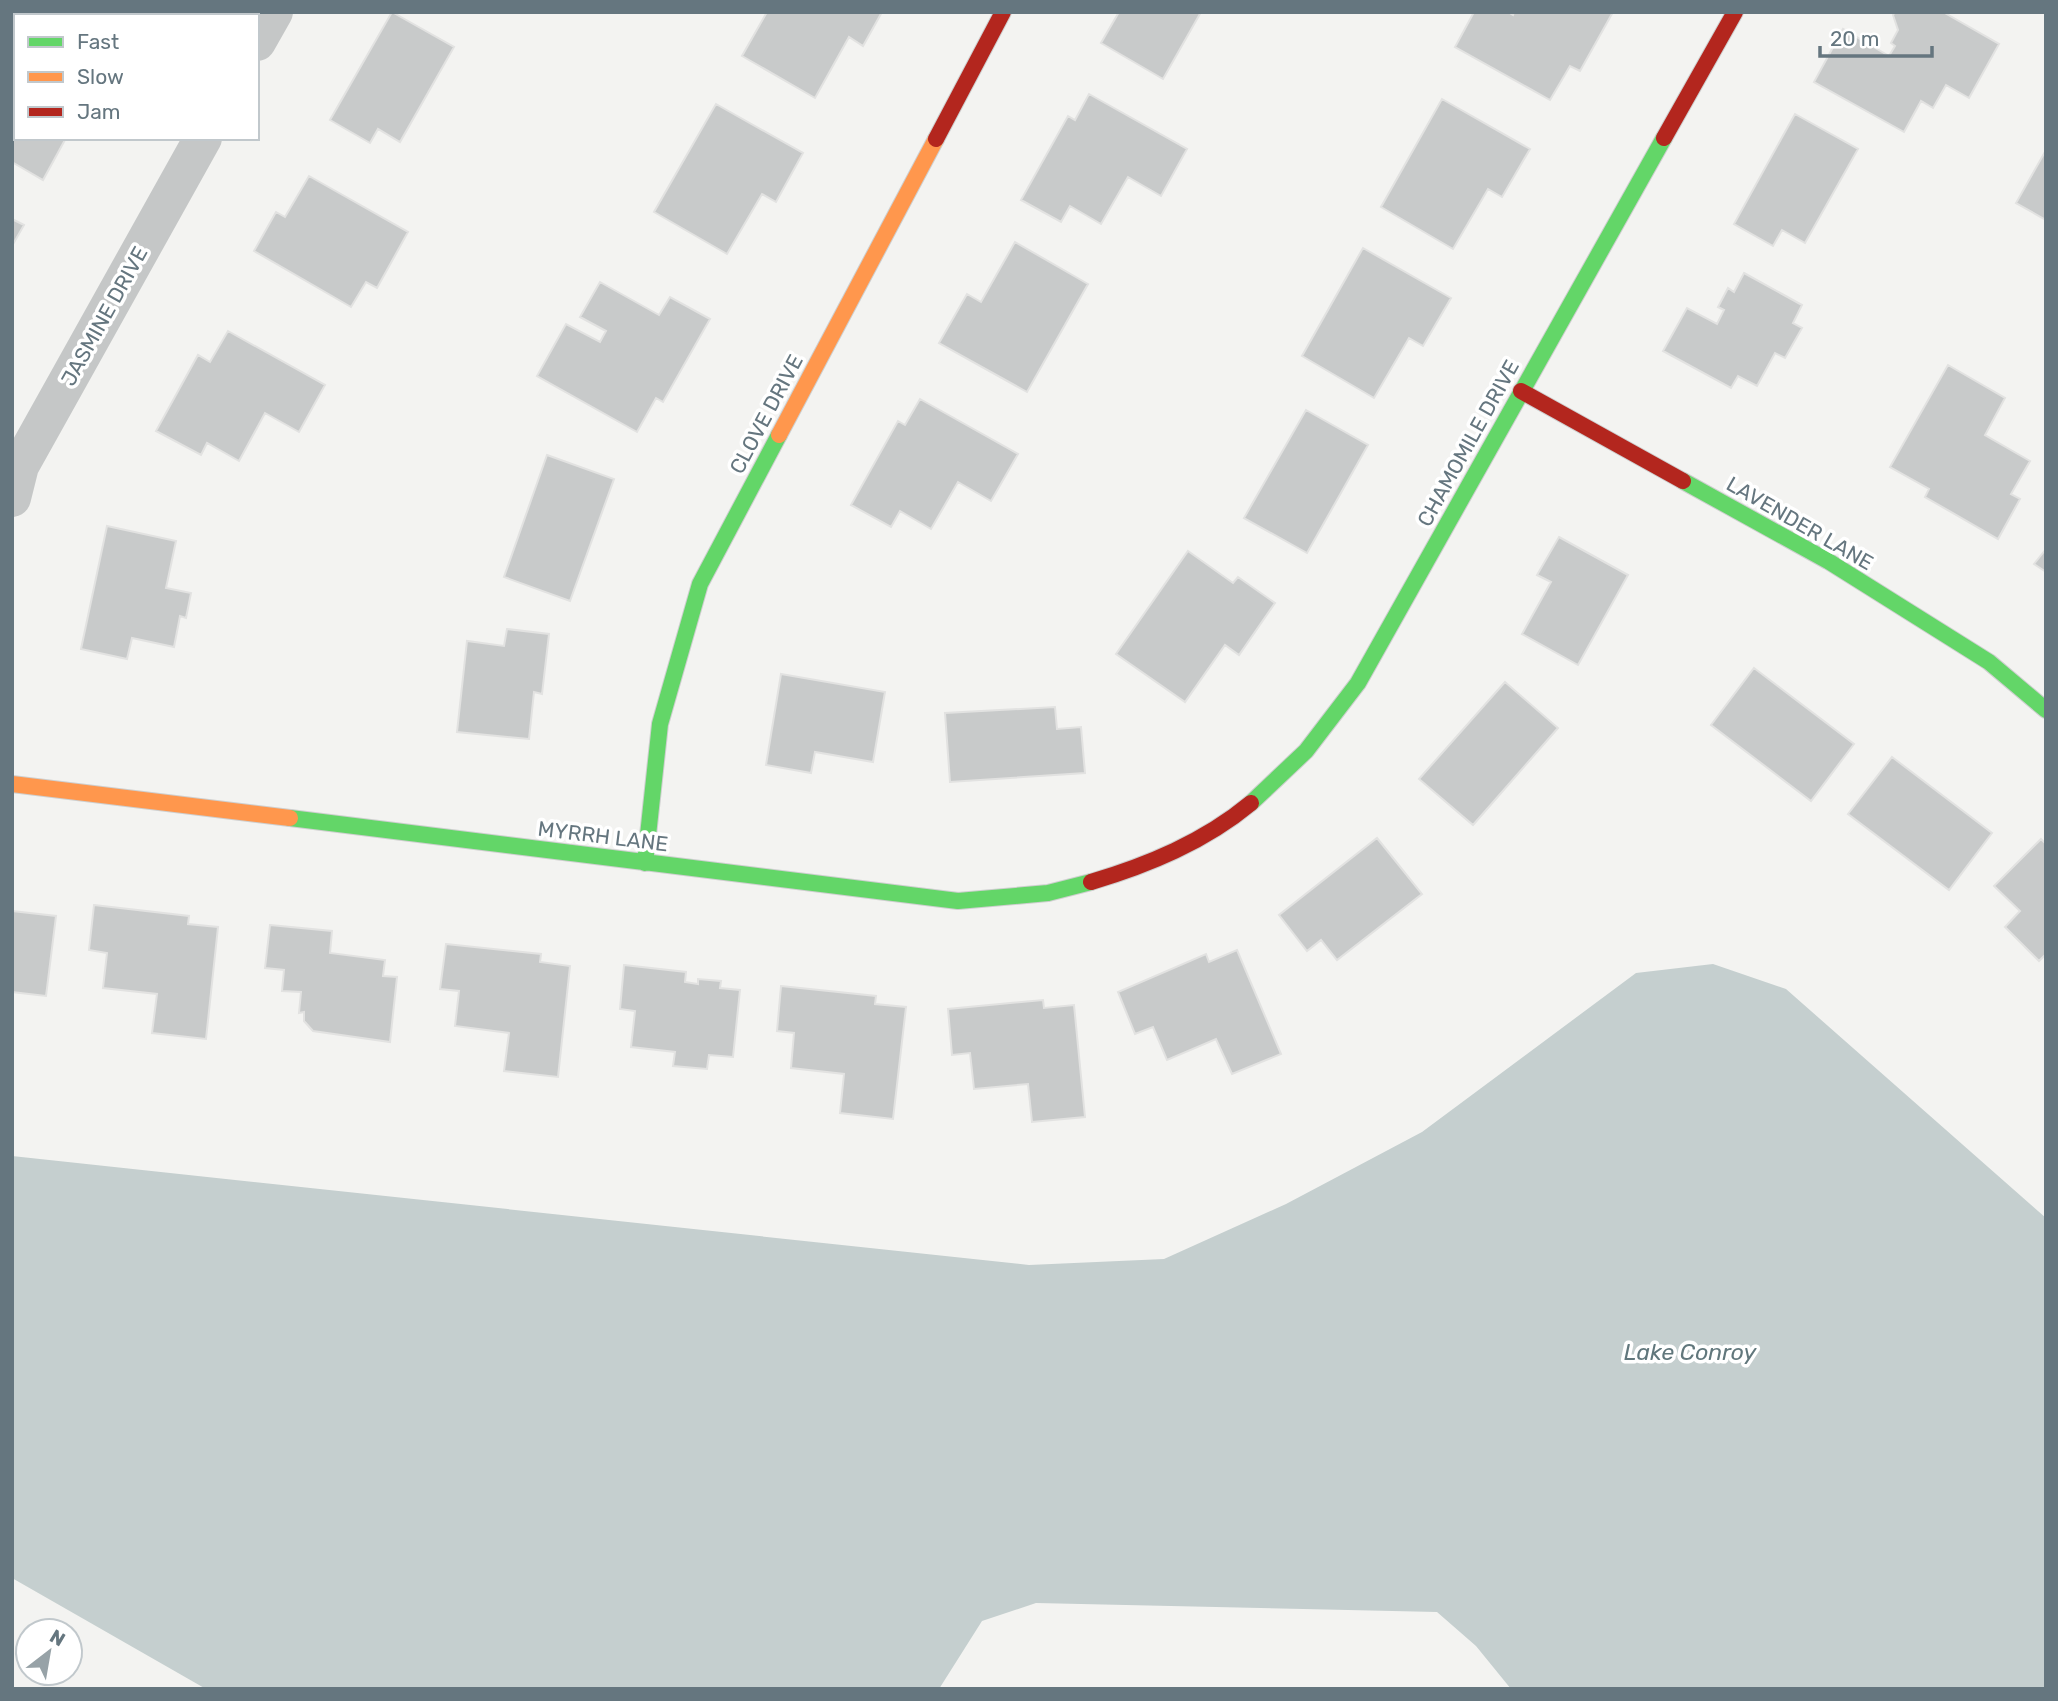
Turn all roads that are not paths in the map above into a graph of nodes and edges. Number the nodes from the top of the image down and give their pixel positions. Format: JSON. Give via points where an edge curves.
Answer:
{"nodes":[{"id":1,"x":274,"y":12,"type":"edge"},
{"id":2,"x":1003,"y":12,"type":"edge"},
{"id":3,"x":1735,"y":12,"type":"edge"},
{"id":4,"x":259,"y":38,"type":"edge"},
{"id":5,"x":202,"y":140,"type":"edge"},
{"id":6,"x":1521,"y":391,"type":"junction"},
{"id":7,"x":12,"y":498,"type":"edge"},
{"id":8,"x":2046,"y":710,"type":"edge"},
{"id":9,"x":12,"y":784,"type":"edge"},
{"id":10,"x":1183,"y":849,"type":"joint"},
{"id":11,"x":645,"y":863,"type":"junction"}],
"edges":[{"from":1,"to":4,"type":"street"},
{"from":2,"to":11,"type":"street","name":"CLOVE DRIVE","via":[[700,584],[660,724]]},
{"from":3,"to":6,"type":"street","name":"CHAMOMILE DRIVE"},
{"from":5,"to":7,"type":"street","name":"JASMINE DRIVE","via":[[20,466]]},
{"from":6,"to":8,"type":"street","name":"LAVENDER LANE","via":[[1828,561],[1989,662]]},
{"from":6,"to":10,"type":"street","name":"CHAMOMILE DRIVE","via":[[1358,683],[1333,719],[1271,787]]},
{"from":9,"to":11,"type":"street","name":"MYRRH LANE"},
{"from":10,"to":11,"type":"street","name":"MYRRH LANE","via":[[1136,869],[1060,891],[958,901]]}]}
